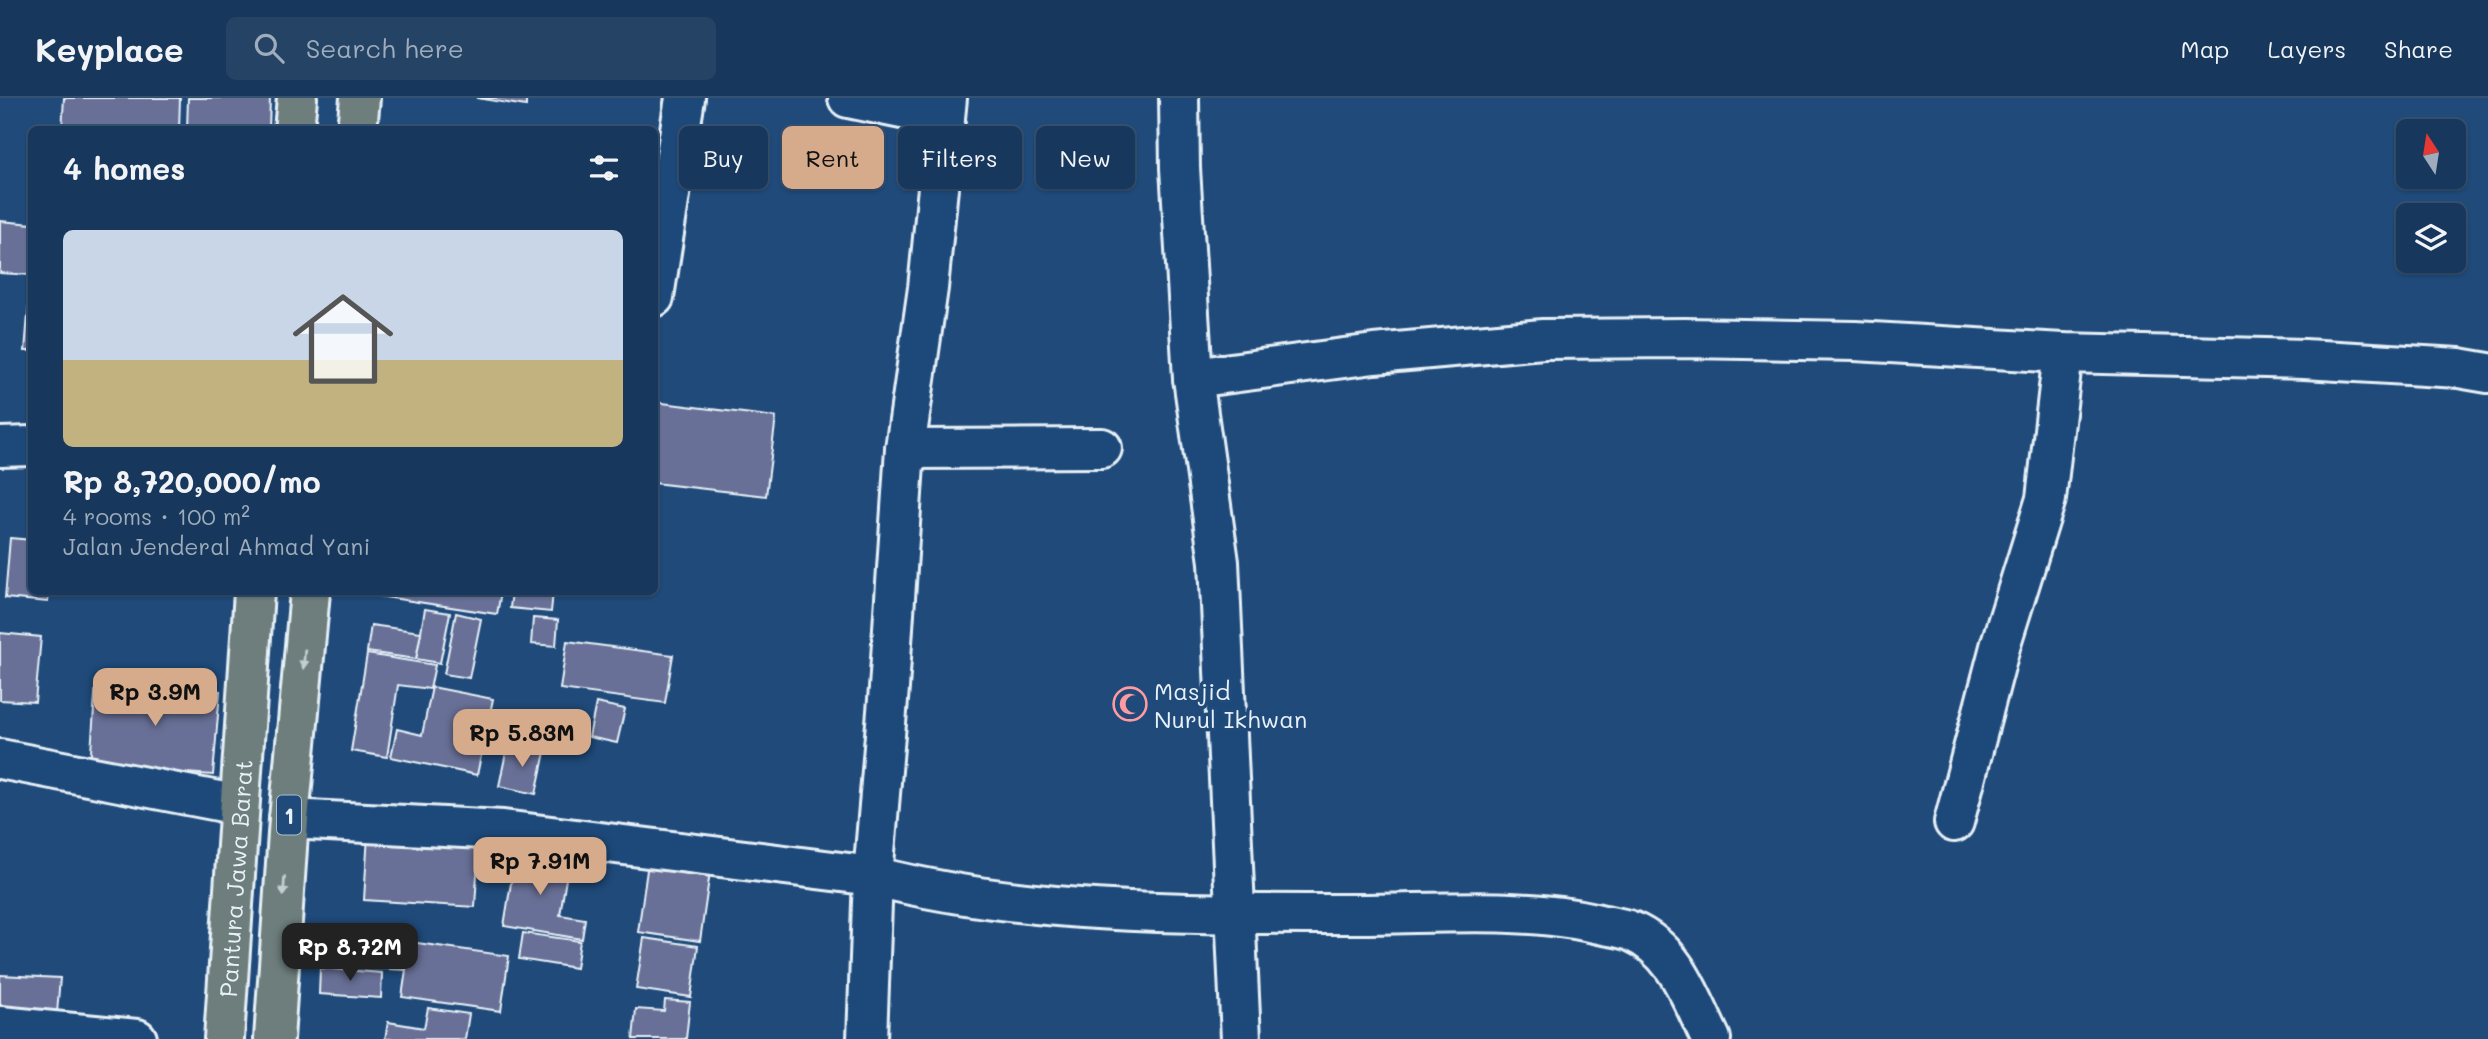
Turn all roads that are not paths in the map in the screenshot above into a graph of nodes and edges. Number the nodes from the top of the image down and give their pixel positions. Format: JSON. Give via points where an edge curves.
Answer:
{"nodes":[{"id":1,"x":297,"y":98,"type":"edge"},
{"id":2,"x":360,"y":98,"type":"edge"},
{"id":3,"x":685,"y":98,"type":"edge"},
{"id":4,"x":848,"y":98,"type":"edge"},
{"id":5,"x":1179,"y":98,"type":"edge"},
{"id":6,"x":946,"y":108,"type":"edge"},
{"id":7,"x":294,"y":126,"type":"edge"},
{"id":8,"x":357,"y":126,"type":"edge"},
{"id":9,"x":658,"y":271,"type":"edge"},
{"id":10,"x":2063,"y":353,"type":"junction"},
{"id":11,"x":2488,"y":373,"type":"edge"},
{"id":12,"x":1194,"y":377,"type":"junction"},
{"id":13,"x":28,"y":446,"type":"edge"},
{"id":14,"x":0,"y":447,"type":"edge"},
{"id":15,"x":1102,"y":448,"type":"dead end"},
{"id":16,"x":905,"y":449,"type":"junction"},
{"id":17,"x":254,"y":595,"type":"edge"},
{"id":18,"x":310,"y":595,"type":"edge"},
{"id":19,"x":0,"y":759,"type":"edge"},
{"id":20,"x":239,"y":805,"type":"junction"},
{"id":21,"x":289,"y":819,"type":"junction"},
{"id":22,"x":1954,"y":822,"type":"dead end"},
{"id":23,"x":873,"y":876,"type":"junction"},
{"id":24,"x":1235,"y":912,"type":"junction"},
{"id":25,"x":0,"y":1026,"type":"edge"},
{"id":26,"x":137,"y":1039,"type":"edge"},
{"id":27,"x":224,"y":1039,"type":"edge"},
{"id":28,"x":274,"y":1039,"type":"edge"},
{"id":29,"x":867,"y":1039,"type":"edge"},
{"id":30,"x":1241,"y":1039,"type":"edge"},
{"id":31,"x":1711,"y":1039,"type":"edge"}],
"edges":[{"from":1,"to":7,"type":"highway"},
{"from":2,"to":8,"type":"highway"},
{"from":3,"to":9,"type":"street"},
{"from":4,"to":6,"type":"street"},
{"from":5,"to":12,"type":"street"},
{"from":6,"to":16,"type":"street","via":[[928,288]]},
{"from":10,"to":11,"type":"street","via":[[2304,359]]},
{"from":10,"to":12,"type":"street","via":[[1855,341],[1543,340],[1374,354]]},
{"from":10,"to":22,"type":"street","via":[[2046,499],[2001,643]]},
{"from":12,"to":24,"type":"street","via":[[1219,562]]},
{"from":13,"to":14,"type":"street"},
{"from":15,"to":16,"type":"street"},
{"from":16,"to":23,"type":"street"},
{"from":17,"to":20,"type":"highway","name":"Pantura Jawa Barat","number":"1"},
{"from":18,"to":21,"type":"highway","number":"1","one_way":true},
{"from":19,"to":20,"type":"street"},
{"from":20,"to":27,"type":"highway","name":"Pantura Jawa Barat","number":"1"},
{"from":21,"to":23,"type":"street","via":[[503,830]]},
{"from":21,"to":28,"type":"highway","number":"1","one_way":true},
{"from":23,"to":24,"type":"street","via":[[1012,901],[1138,912]]},
{"from":23,"to":29,"type":"street"},
{"from":24,"to":30,"type":"street"},
{"from":24,"to":31,"type":"street","via":[[1564,916],[1630,931],[1659,947],[1673,964]]},
{"from":25,"to":26,"type":"street"}]}
